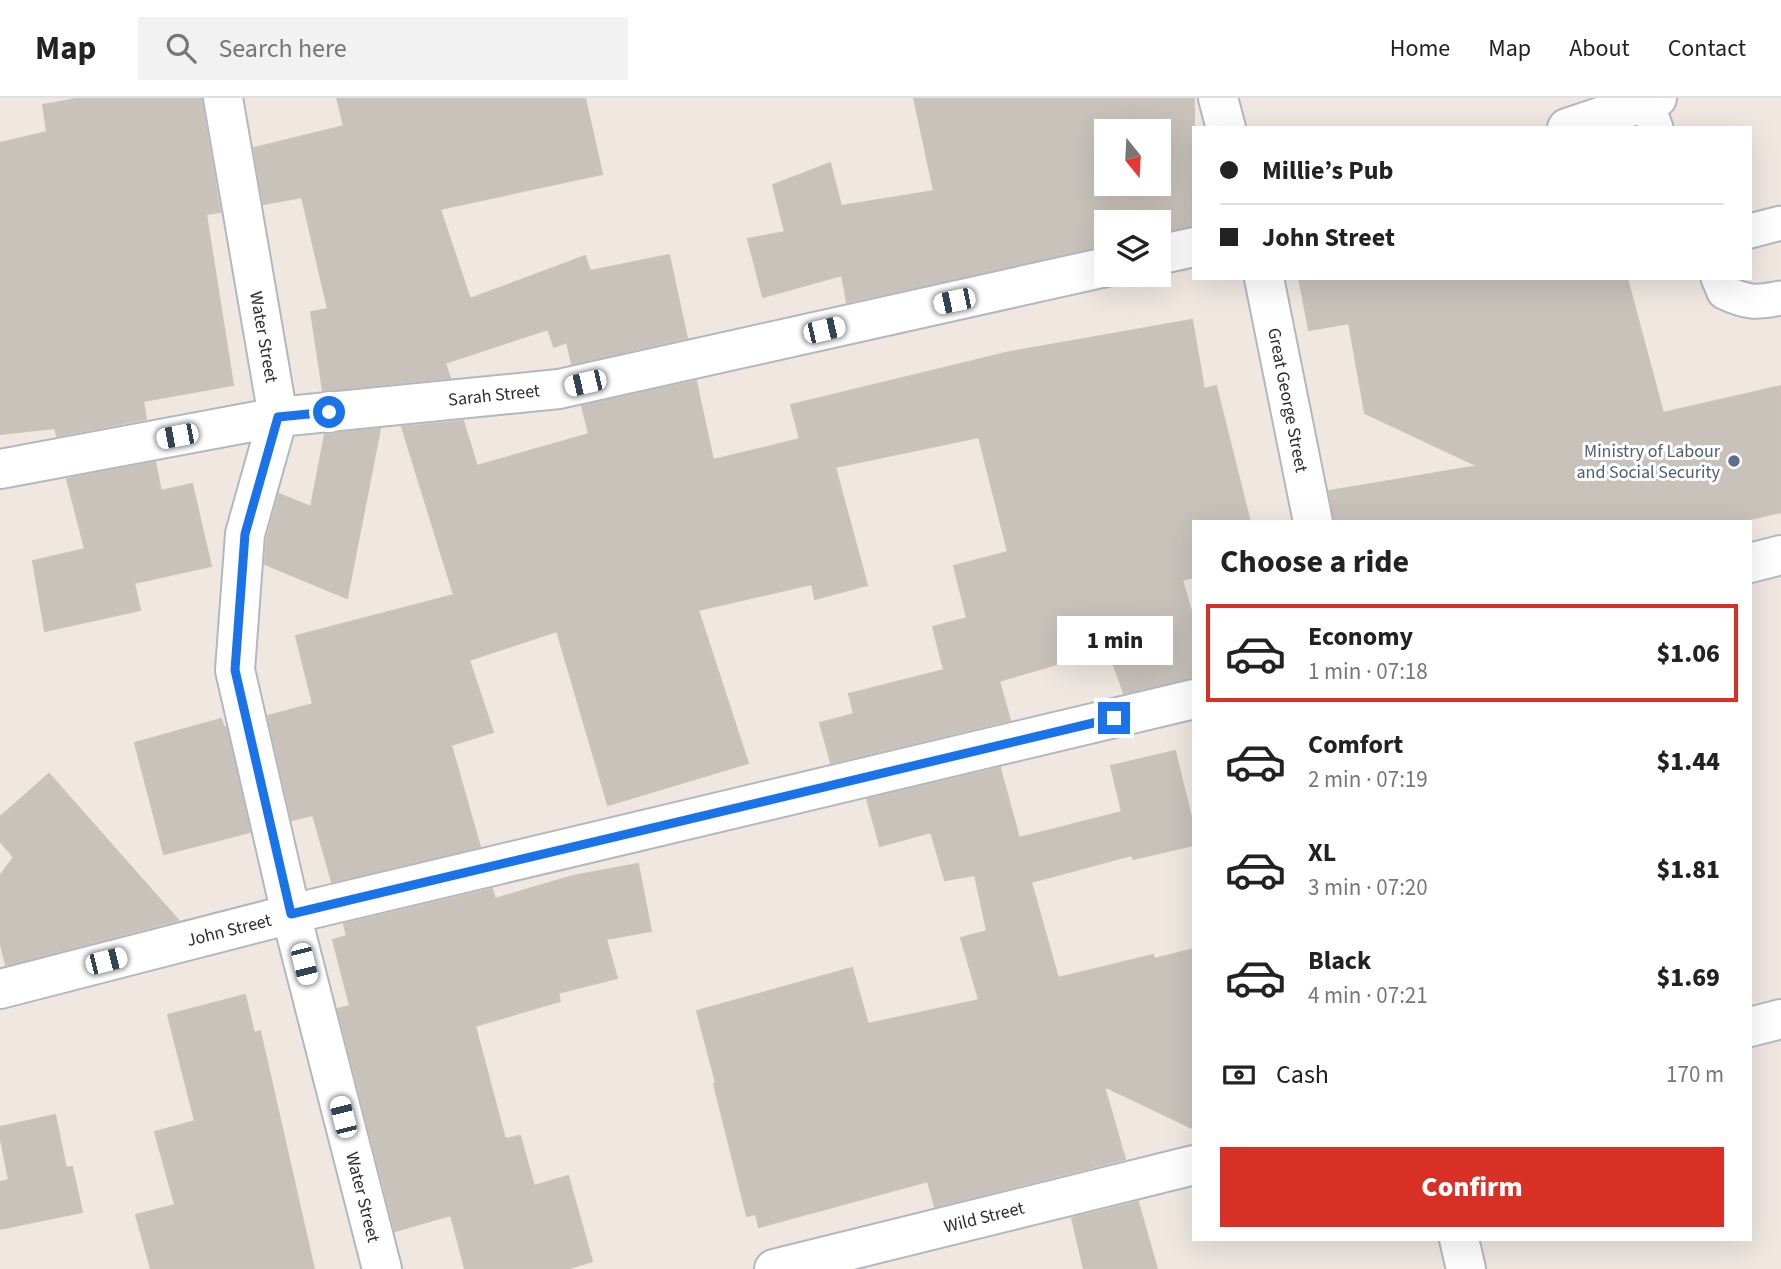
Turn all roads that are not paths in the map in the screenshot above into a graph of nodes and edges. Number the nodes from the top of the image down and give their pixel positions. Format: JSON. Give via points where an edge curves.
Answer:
{"nodes":[{"id":1,"x":223,"y":98,"type":"edge"},
{"id":2,"x":1218,"y":98,"type":"edge"},
{"id":3,"x":1653,"y":109,"type":"edge"},
{"id":4,"x":1225,"y":126,"type":"edge"},
{"id":5,"x":1576,"y":126,"type":"edge"},
{"id":6,"x":1781,"y":223,"type":"edge"},
{"id":7,"x":1752,"y":230,"type":"edge"},
{"id":8,"x":1192,"y":247,"type":"edge"},
{"id":9,"x":1171,"y":252,"type":"edge"},
{"id":10,"x":1094,"y":270,"type":"edge"},
{"id":11,"x":1264,"y":280,"type":"edge"},
{"id":12,"x":1719,"y":280,"type":"edge"},
{"id":13,"x":1781,"y":298,"type":"edge"},
{"id":14,"x":278,"y":417,"type":"junction"},
{"id":15,"x":0,"y":469,"type":"edge"},
{"id":16,"x":1313,"y":520,"type":"edge"},
{"id":17,"x":1781,"y":555,"type":"edge"},
{"id":18,"x":1752,"y":562,"type":"edge"},
{"id":19,"x":1192,"y":699,"type":"edge"},
{"id":20,"x":291,"y":914,"type":"junction"},
{"id":21,"x":0,"y":989,"type":"edge"},
{"id":22,"x":1781,"y":1019,"type":"edge"},
{"id":23,"x":1752,"y":1026,"type":"edge"},
{"id":24,"x":1192,"y":1165,"type":"edge"},
{"id":25,"x":1460,"y":1241,"type":"edge"},
{"id":26,"x":382,"y":1269,"type":"edge"},
{"id":27,"x":774,"y":1269,"type":"edge"},
{"id":28,"x":1466,"y":1269,"type":"edge"}],
"edges":[{"from":1,"to":14,"type":"street","name":"Water Street"},
{"from":2,"to":4,"type":"street"},
{"from":3,"to":5,"type":"street"},
{"from":6,"to":7,"type":"lane"},
{"from":8,"to":9,"type":"street"},
{"from":10,"to":14,"type":"street","name":"Sarah Street","via":[[559,389]]},
{"from":11,"to":16,"type":"street","name":"Great George Street"},
{"from":12,"to":13,"type":"lane","via":[[1724,292],[1742,301]]},
{"from":14,"to":15,"type":"street","name":"Sarah Street"},
{"from":14,"to":20,"type":"street","name":"Water Street","via":[[245,534],[235,670]]},
{"from":17,"to":18,"type":"street"},
{"from":19,"to":20,"type":"street","name":"John Street"},
{"from":20,"to":21,"type":"street","name":"John Street"},
{"from":20,"to":26,"type":"street","name":"Water Street"},
{"from":22,"to":23,"type":"street"},
{"from":24,"to":27,"type":"street","name":"Wild Street"},
{"from":25,"to":28,"type":"street"}]}
